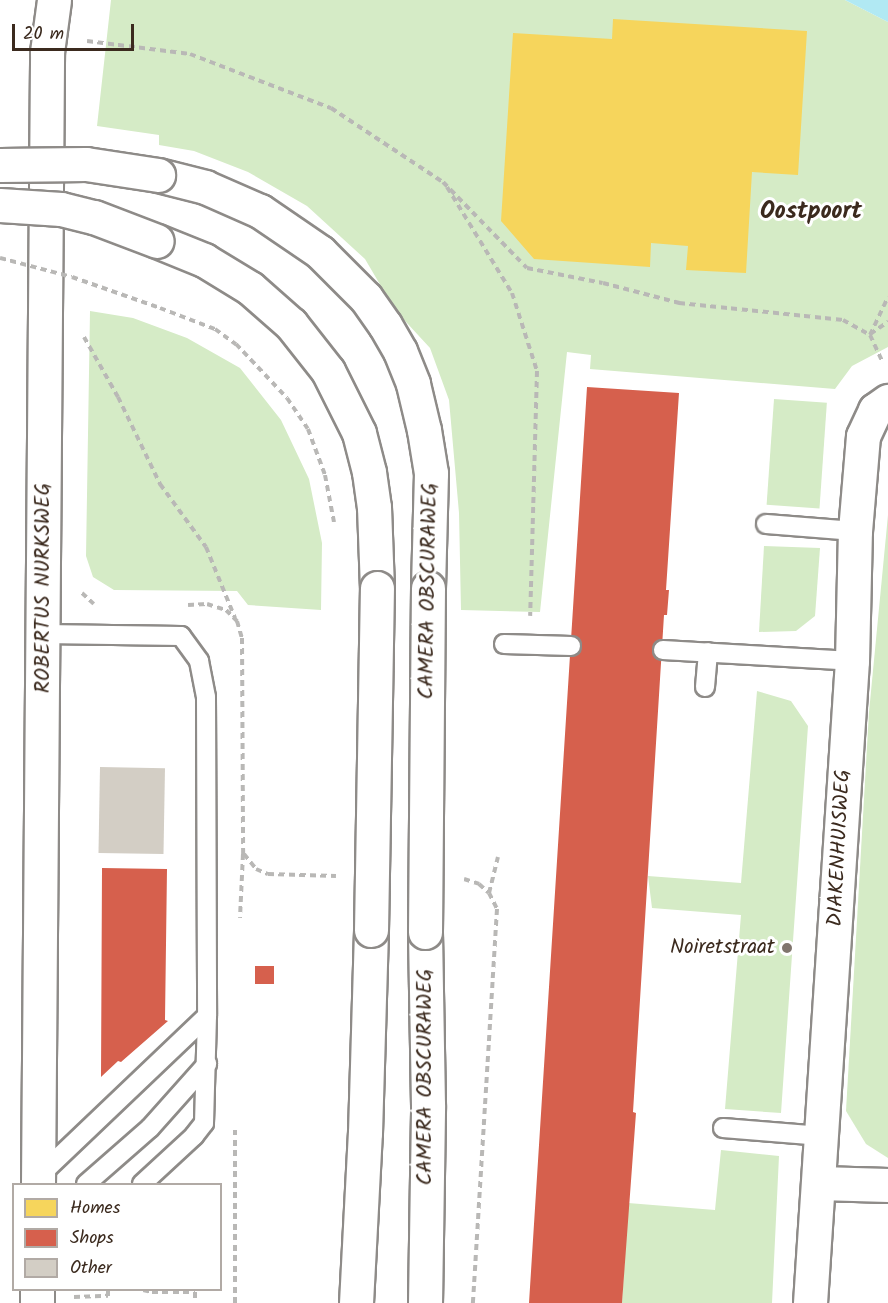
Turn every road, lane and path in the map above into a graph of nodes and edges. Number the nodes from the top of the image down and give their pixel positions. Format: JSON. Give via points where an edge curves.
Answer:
{"nodes":[{"id":1,"x":54,"y":0,"type":"edge"},
{"id":2,"x":86,"y":31,"type":"dead end"},
{"id":3,"x":84,"y":41,"type":"junction"},
{"id":4,"x":84,"y":52,"type":"dead end"},
{"id":5,"x":0,"y":165,"type":"edge"},
{"id":6,"x":443,"y":182,"type":"junction"},
{"id":7,"x":0,"y":205,"type":"edge"},
{"id":8,"x":0,"y":258,"type":"edge"},
{"id":9,"x":76,"y":273,"type":"dead end"},
{"id":10,"x":76,"y":285,"type":"dead end"},
{"id":11,"x":888,"y":297,"type":"edge"},
{"id":12,"x":888,"y":322,"type":"edge"},
{"id":13,"x":80,"y":330,"type":"dead end"},
{"id":14,"x":870,"y":335,"type":"junction"},
{"id":15,"x":883,"y":365,"type":"dead end"},
{"id":16,"x":888,"y":401,"type":"edge"},
{"id":17,"x":766,"y":524,"type":"dead end"},
{"id":18,"x":335,"y":526,"type":"dead end"},
{"id":19,"x":855,"y":531,"type":"junction"},
{"id":20,"x":79,"y":587,"type":"dead end"},
{"id":21,"x":185,"y":605,"type":"dead end"},
{"id":22,"x":102,"y":606,"type":"dead end"},
{"id":23,"x":237,"y":621,"type":"junction"},
{"id":24,"x":44,"y":634,"type":"junction"},
{"id":25,"x":504,"y":644,"type":"dead end"},
{"id":26,"x":529,"y":645,"type":"junction"},
{"id":27,"x":571,"y":646,"type":"dead end"},
{"id":28,"x":663,"y":650,"type":"dead end"},
{"id":29,"x":708,"y":652,"type":"junction"},
{"id":30,"x":852,"y":661,"type":"junction"},
{"id":31,"x":705,"y":687,"type":"dead end"},
{"id":32,"x":243,"y":854,"type":"dead end"},
{"id":33,"x":498,"y":857,"type":"dead end"},
{"id":34,"x":489,"y":893,"type":"dead end"},
{"id":35,"x":207,"y":1016,"type":"junction"},
{"id":36,"x":207,"y":1064,"type":"junction"},
{"id":37,"x":723,"y":1128,"type":"dead end"},
{"id":38,"x":822,"y":1136,"type":"junction"},
{"id":39,"x":38,"y":1181,"type":"edge"},
{"id":40,"x":88,"y":1183,"type":"edge"},
{"id":41,"x":144,"y":1183,"type":"edge"},
{"id":42,"x":819,"y":1183,"type":"junction"},
{"id":43,"x":888,"y":1185,"type":"edge"},
{"id":44,"x":108,"y":1291,"type":"edge"},
{"id":45,"x":148,"y":1291,"type":"edge"},
{"id":46,"x":46,"y":1296,"type":"edge"},
{"id":47,"x":195,"y":1303,"type":"edge"},
{"id":48,"x":356,"y":1303,"type":"edge"},
{"id":49,"x":425,"y":1303,"type":"edge"},
{"id":50,"x":810,"y":1303,"type":"edge"}],
"edges":[{"from":1,"to":24,"type":"main road","name":"ROBERTUS NURKSWEG","via":[[47,52]]},
{"from":2,"to":3,"type":"path"},
{"from":3,"to":4,"type":"path"},
{"from":3,"to":6,"type":"path","via":[[190,54],[331,108]]},
{"from":5,"to":49,"type":"main road","name":"CAMERA OBSCURAWEG","bridge":true,"via":[[87,164],[158,175],[228,196],[280,224],[320,252],[350,280],[385,325],[413,384],[431,473]]},
{"from":6,"to":14,"type":"path","via":[[527,268],[679,303],[843,320]]},
{"from":6,"to":26,"type":"path","via":[[512,293],[537,371]]},
{"from":7,"to":48,"type":"main road","bridge":true,"via":[[61,209],[94,216],[204,261],[250,288],[291,324],[328,371],[359,433],[374,507],[377,588],[371,930]]},
{"from":8,"to":18,"type":"path","bridge":true,"via":[[72,277],[160,308],[214,329],[236,344],[287,398],[308,429],[324,475]]},
{"from":9,"to":10,"type":"path"},
{"from":11,"to":14,"type":"path"},
{"from":12,"to":14,"type":"path"},
{"from":13,"to":23,"type":"path","via":[[160,484],[206,547]]},
{"from":14,"to":15,"type":"path"},
{"from":16,"to":19,"type":"main road","name":"DIAKENHUISWEG","via":[[875,410],[863,436]]},
{"from":17,"to":19,"type":"lane"},
{"from":19,"to":30,"type":"main road","name":"DIAKENHUISWEG"},
{"from":20,"to":22,"type":"path","name":"ROBERTUS NURKSWEG","via":[[85,597]]},
{"from":21,"to":23,"type":"path","via":[[207,604],[226,610]]},
{"from":23,"to":32,"type":"path","via":[[242,638]]},
{"from":24,"to":35,"type":"lane","via":[[181,636],[199,661],[206,697]]},
{"from":24,"to":39,"type":"main road","name":"ROBERTUS NURKSWEG"},
{"from":25,"to":26,"type":"lane"},
{"from":26,"to":27,"type":"lane"},
{"from":28,"to":29,"type":"lane"},
{"from":29,"to":30,"type":"lane"},
{"from":29,"to":31,"type":"lane"},
{"from":30,"to":38,"type":"main road","name":"DIAKENHUISWEG"},
{"from":33,"to":34,"type":"path"},
{"from":35,"to":36,"type":"lane"},
{"from":35,"to":39,"type":"lane","name":"ROBERTUS NURKSWEG"},
{"from":36,"to":40,"type":"lane","via":[[150,1128]]},
{"from":36,"to":41,"type":"lane","via":[[204,1123]]},
{"from":37,"to":38,"type":"lane"},
{"from":38,"to":42,"type":"main road","name":"DIAKENHUISWEG"},
{"from":42,"to":43,"type":"main road"},
{"from":42,"to":50,"type":"main road","name":"DIAKENHUISWEG"},
{"from":44,"to":46,"type":"path","via":[[108,1296]]},
{"from":45,"to":47,"type":"path","via":[[195,1292]]}]}
